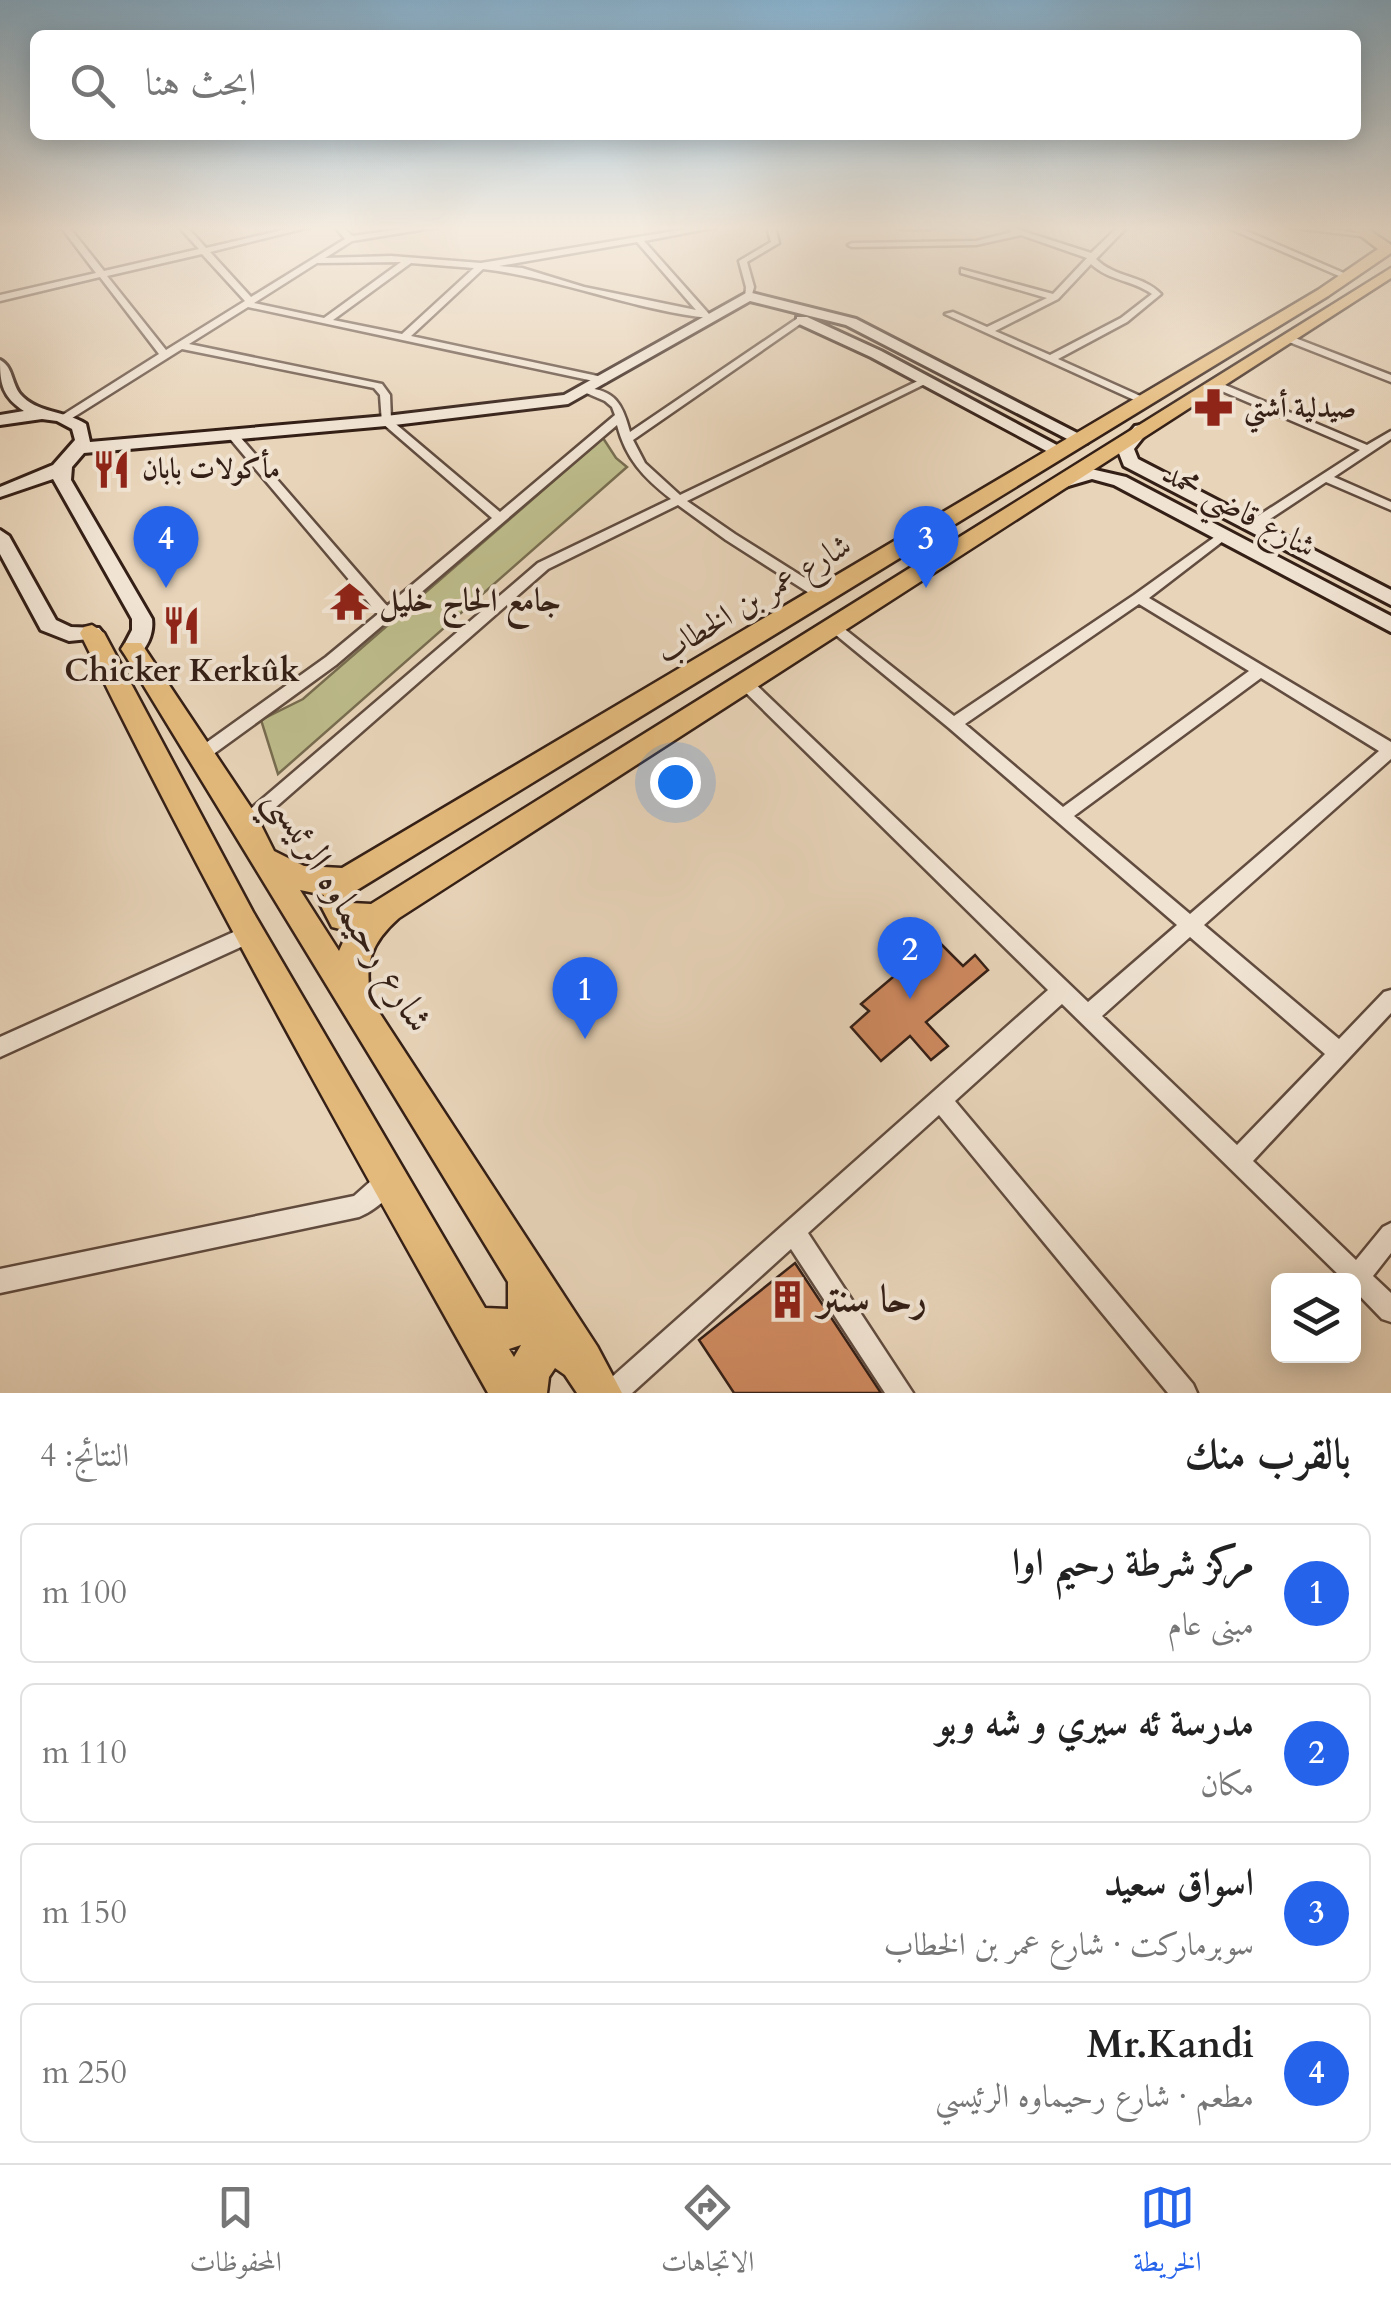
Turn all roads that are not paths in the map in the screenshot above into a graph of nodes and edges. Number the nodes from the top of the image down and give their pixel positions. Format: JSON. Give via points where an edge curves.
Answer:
{"nodes":[{"id":1,"x":26,"y":292,"type":"edge"},
{"id":2,"x":113,"y":292,"type":"edge"},
{"id":3,"x":239,"y":292,"type":"edge"},
{"id":4,"x":264,"y":292,"type":"edge"},
{"id":5,"x":365,"y":292,"type":"edge"},
{"id":6,"x":454,"y":292,"type":"edge"},
{"id":7,"x":595,"y":292,"type":"edge"},
{"id":8,"x":685,"y":292,"type":"edge"},
{"id":9,"x":749,"y":292,"type":"edge"},
{"id":10,"x":1040,"y":292,"type":"edge"},
{"id":11,"x":1059,"y":292,"type":"edge"},
{"id":12,"x":1155,"y":292,"type":"edge"},
{"id":13,"x":1323,"y":292,"type":"edge"},
{"id":14,"x":1360,"y":292,"type":"edge"},
{"id":15,"x":748,"y":296,"type":"junction"},
{"id":16,"x":1055,"y":296,"type":"junction"},
{"id":17,"x":0,"y":298,"type":"edge"},
{"id":18,"x":248,"y":302,"type":"junction"},
{"id":19,"x":730,"y":307,"type":"junction"},
{"id":20,"x":1290,"y":312,"type":"junction"},
{"id":21,"x":950,"y":314,"type":"dead end"},
{"id":22,"x":707,"y":317,"type":"junction"},
{"id":23,"x":801,"y":320,"type":"junction"},
{"id":24,"x":324,"y":321,"type":"junction"},
{"id":25,"x":1314,"y":321,"type":"junction"},
{"id":26,"x":987,"y":330,"type":"junction"},
{"id":27,"x":405,"y":338,"type":"junction"},
{"id":28,"x":1287,"y":338,"type":"junction"},
{"id":29,"x":180,"y":345,"type":"junction"},
{"id":30,"x":1231,"y":348,"type":"junction"},
{"id":31,"x":164,"y":354,"type":"junction"},
{"id":32,"x":1256,"y":357,"type":"junction"},
{"id":33,"x":1050,"y":359,"type":"junction"},
{"id":34,"x":1391,"y":364,"type":"edge"},
{"id":35,"x":0,"y":365,"type":"edge"},
{"id":36,"x":1376,"y":373,"type":"junction"},
{"id":37,"x":1391,"y":379,"type":"edge"},
{"id":38,"x":603,"y":380,"type":"junction"},
{"id":39,"x":928,"y":380,"type":"junction"},
{"id":40,"x":1214,"y":384,"type":"junction"},
{"id":41,"x":588,"y":390,"type":"junction"},
{"id":42,"x":17,"y":401,"type":"junction"},
{"id":43,"x":1143,"y":401,"type":"junction"},
{"id":44,"x":40,"y":414,"type":"junction"},
{"id":45,"x":0,"y":416,"type":"edge"},
{"id":46,"x":621,"y":416,"type":"junction"},
{"id":47,"x":65,"y":418,"type":"junction"},
{"id":48,"x":386,"y":422,"type":"junction"},
{"id":49,"x":1141,"y":430,"type":"junction"},
{"id":50,"x":230,"y":432,"type":"junction"},
{"id":51,"x":1391,"y":434,"type":"edge"},
{"id":52,"x":1081,"y":439,"type":"junction"},
{"id":53,"x":626,"y":440,"type":"junction"},
{"id":54,"x":80,"y":448,"type":"junction"},
{"id":55,"x":1368,"y":449,"type":"junction"},
{"id":56,"x":1060,"y":452,"type":"junction"},
{"id":57,"x":63,"y":466,"type":"junction"},
{"id":58,"x":1324,"y":477,"type":"junction"},
{"id":59,"x":1055,"y":485,"type":"junction"},
{"id":60,"x":66,"y":489,"type":"junction"},
{"id":61,"x":0,"y":492,"type":"edge"},
{"id":62,"x":680,"y":500,"type":"junction"},
{"id":63,"x":0,"y":506,"type":"edge"},
{"id":64,"x":1391,"y":506,"type":"edge"},
{"id":65,"x":499,"y":518,"type":"junction"},
{"id":66,"x":1250,"y":526,"type":"junction"},
{"id":67,"x":0,"y":536,"type":"edge"},
{"id":68,"x":1223,"y":536,"type":"junction"},
{"id":69,"x":904,"y":546,"type":"junction"},
{"id":70,"x":931,"y":564,"type":"junction"},
{"id":71,"x":822,"y":596,"type":"junction"},
{"id":72,"x":1138,"y":598,"type":"junction"},
{"id":73,"x":1391,"y":598,"type":"edge"},
{"id":74,"x":386,"y":614,"type":"junction"},
{"id":75,"x":1391,"y":624,"type":"edge"},
{"id":76,"x":832,"y":626,"type":"junction"},
{"id":77,"x":92,"y":633,"type":"joint"},
{"id":78,"x":133,"y":649,"type":"joint"},
{"id":79,"x":1260,"y":672,"type":"junction"},
{"id":80,"x":744,"y":682,"type":"junction"},
{"id":81,"x":954,"y":724,"type":"junction"},
{"id":82,"x":570,"y":748,"type":"junction"},
{"id":83,"x":202,"y":754,"type":"junction"},
{"id":84,"x":599,"y":774,"type":"junction"},
{"id":85,"x":1062,"y":817,"type":"junction"},
{"id":86,"x":246,"y":823,"type":"junction"},
{"id":87,"x":264,"y":860,"type":"junction"},
{"id":88,"x":347,"y":882,"type":"junction"},
{"id":89,"x":376,"y":918,"type":"junction"},
{"id":90,"x":1188,"y":926,"type":"junction"},
{"id":91,"x":248,"y":934,"type":"junction"},
{"id":92,"x":1063,"y":990,"type":"junction"},
{"id":93,"x":1391,"y":999,"type":"edge"},
{"id":94,"x":355,"y":1002,"type":"junction"},
{"id":95,"x":1088,"y":1014,"type":"junction"},
{"id":96,"x":0,"y":1048,"type":"edge"},
{"id":97,"x":1340,"y":1053,"type":"junction"},
{"id":98,"x":940,"y":1099,"type":"junction"},
{"id":99,"x":1237,"y":1161,"type":"junction"},
{"id":100,"x":388,"y":1180,"type":"junction"},
{"id":101,"x":793,"y":1231,"type":"junction"},
{"id":102,"x":1391,"y":1235,"type":"edge"},
{"id":103,"x":1355,"y":1273,"type":"edge"},
{"id":104,"x":1360,"y":1273,"type":"edge"},
{"id":105,"x":528,"y":1276,"type":"junction"},
{"id":106,"x":1361,"y":1279,"type":"edge"},
{"id":107,"x":0,"y":1282,"type":"edge"},
{"id":108,"x":1391,"y":1310,"type":"edge"},
{"id":109,"x":473,"y":1326,"type":"junction"},
{"id":110,"x":592,"y":1377,"type":"edge"},
{"id":111,"x":511,"y":1393,"type":"edge"},
{"id":112,"x":526,"y":1393,"type":"edge"},
{"id":113,"x":613,"y":1393,"type":"edge"},
{"id":114,"x":900,"y":1393,"type":"edge"},
{"id":115,"x":1184,"y":1393,"type":"edge"}],
"edges":[{"from":1,"to":17,"type":"street"},
{"from":2,"to":31,"type":"street"},
{"from":3,"to":18,"type":"street"},
{"from":4,"to":18,"type":"street"},
{"from":5,"to":24,"type":"street"},
{"from":6,"to":27,"type":"street"},
{"from":7,"to":22,"type":"street"},
{"from":8,"to":22,"type":"street"},
{"from":9,"to":15,"type":"street"},
{"from":10,"to":16,"type":"street"},
{"from":11,"to":16,"type":"street"},
{"from":12,"to":33,"type":"street","via":[[1124,320]]},
{"from":13,"to":20,"type":"main road","name":"شارع عمر بن الخطاب"},
{"from":14,"to":25,"type":"main road","name":"شارع عمر بن الخطاب"},
{"from":15,"to":19,"type":"street"},
{"from":15,"to":52,"type":"street","via":[[852,322]]},
{"from":16,"to":26,"type":"street"},
{"from":18,"to":24,"type":"street"},
{"from":18,"to":29,"type":"street"},
{"from":19,"to":22,"type":"street"},
{"from":19,"to":23,"type":"street"},
{"from":20,"to":25,"type":"main road"},
{"from":20,"to":30,"type":"main road","name":"شارع عمر بن الخطاب"},
{"from":21,"to":26,"type":"street"},
{"from":22,"to":38,"type":"street"},
{"from":23,"to":39,"type":"street"},
{"from":23,"to":53,"type":"street"},
{"from":24,"to":27,"type":"street"},
{"from":25,"to":28,"type":"main road","name":"شارع عمر بن الخطاب"},
{"from":26,"to":33,"type":"street"},
{"from":27,"to":38,"type":"street"},
{"from":28,"to":32,"type":"main road","name":"شارع عمر بن الخطاب"},
{"from":28,"to":36,"type":"street"},
{"from":29,"to":31,"type":"street"},
{"from":29,"to":48,"type":"street","via":[[378,386]]},
{"from":30,"to":32,"type":"main road"},
{"from":30,"to":43,"type":"main road","name":"شارع عمر بن الخطاب"},
{"from":31,"to":47,"type":"street"},
{"from":32,"to":40,"type":"main road","name":"شارع عمر بن الخطاب"},
{"from":33,"to":43,"type":"street"},
{"from":34,"to":36,"type":"street"},
{"from":35,"to":42,"type":"street"},
{"from":36,"to":37,"type":"street"},
{"from":38,"to":41,"type":"street"},
{"from":39,"to":56,"type":"street"},
{"from":39,"to":62,"type":"street"},
{"from":40,"to":49,"type":"main road","name":"شارع عمر بن الخطاب"},
{"from":40,"to":55,"type":"street"},
{"from":41,"to":46,"type":"street","via":[[607,396]]},
{"from":41,"to":48,"type":"street","via":[[544,404]]},
{"from":42,"to":44,"type":"street"},
{"from":42,"to":45,"type":"street"},
{"from":43,"to":52,"type":"main road","name":"شارع عمر بن الخطاب"},
{"from":44,"to":45,"type":"street"},
{"from":44,"to":47,"type":"street"},
{"from":46,"to":53,"type":"street"},
{"from":46,"to":65,"type":"street"},
{"from":47,"to":54,"type":"street","via":[[84,433]]},
{"from":48,"to":50,"type":"street"},
{"from":48,"to":65,"type":"street"},
{"from":49,"to":59,"type":"main road","name":"شارع عمر بن الخطاب"},
{"from":49,"to":66,"type":"street","name":"شارع قاضي محمد","via":[[1125,448],[1130,462]]},
{"from":50,"to":54,"type":"street"},
{"from":50,"to":74,"type":"street"},
{"from":51,"to":55,"type":"street"},
{"from":52,"to":56,"type":"main road","name":"شارع عمر بن الخطاب"},
{"from":53,"to":62,"type":"street","via":[[643,469]]},
{"from":54,"to":57,"type":"street"},
{"from":55,"to":58,"type":"street"},
{"from":56,"to":69,"type":"main road","name":"شارع عمر بن الخطاب"},
{"from":57,"to":60,"type":"street","name":"شارع رحيماوه الرئيسي"},
{"from":57,"to":61,"type":"street"},
{"from":58,"to":64,"type":"street"},
{"from":58,"to":66,"type":"street"},
{"from":59,"to":68,"type":"street","name":"شارع قاضي محمد","via":[[1102,474]]},
{"from":59,"to":70,"type":"main road","name":"شارع عمر بن الخطاب"},
{"from":60,"to":63,"type":"street","via":[[38,490]]},
{"from":60,"to":78,"type":"street","name":"شارع رحيماوه الرئيسي","via":[[142,619]]},
{"from":62,"to":71,"type":"street"},
{"from":62,"to":86,"type":"street","via":[[543,566]]},
{"from":65,"to":74,"type":"street"},
{"from":66,"to":73,"type":"street","name":"شارع قاضي محمد"},
{"from":67,"to":77,"type":"street","via":[[48,625]]},
{"from":68,"to":72,"type":"street"},
{"from":68,"to":75,"type":"street","name":"شارع قاضي محمد"},
{"from":69,"to":70,"type":"main road"},
{"from":69,"to":71,"type":"main road","name":"شارع عمر بن الخطاب"},
{"from":70,"to":76,"type":"main road","name":"شارع عمر بن الخطاب"},
{"from":71,"to":82,"type":"main road","name":"شارع عمر بن الخطاب"},
{"from":72,"to":79,"type":"street"},
{"from":72,"to":81,"type":"street"},
{"from":74,"to":83,"type":"street"},
{"from":76,"to":80,"type":"main road","name":"شارع عمر بن الخطاب"},
{"from":76,"to":81,"type":"street"},
{"from":77,"to":91,"type":"main road"},
{"from":78,"to":83,"type":"main road","name":"شارع رحيماوه الرئيسي"},
{"from":79,"to":85,"type":"street"},
{"from":79,"to":90,"type":"street","via":[[1391,750]]},
{"from":80,"to":84,"type":"main road","name":"شارع عمر بن الخطاب"},
{"from":80,"to":92,"type":"street"},
{"from":81,"to":85,"type":"street"},
{"from":82,"to":84,"type":"main road"},
{"from":82,"to":88,"type":"main road","name":"شارع عمر بن الخطاب"},
{"from":83,"to":86,"type":"main road","name":"شارع رحيماوه الرئيسي"},
{"from":84,"to":89,"type":"main road","name":"شارع عمر بن الخطاب"},
{"from":85,"to":90,"type":"street"},
{"from":86,"to":87,"type":"main road","name":"شارع رحيماوه الرئيسي"},
{"from":87,"to":88,"type":"main road","via":[[299,880]]},
{"from":87,"to":94,"type":"main road","name":"شارع رحيماوه الرئيسي"},
{"from":88,"to":89,"type":"main road","via":[[335,904],[344,917]]},
{"from":89,"to":94,"type":"main road","name":"شارع عمر بن الخطاب","via":[[364,927],[350,962]]},
{"from":90,"to":95,"type":"street"},
{"from":90,"to":97,"type":"street"},
{"from":91,"to":96,"type":"street"},
{"from":91,"to":100,"type":"main road"},
{"from":92,"to":95,"type":"street"},
{"from":92,"to":98,"type":"street"},
{"from":93,"to":97,"type":"street"},
{"from":94,"to":105,"type":"main road","name":"شارع رحيماوه الرئيسي"},
{"from":95,"to":99,"type":"street"},
{"from":97,"to":99,"type":"street"},
{"from":98,"to":101,"type":"street"},
{"from":98,"to":115,"type":"street"},
{"from":99,"to":103,"type":"street"},
{"from":100,"to":107,"type":"street","via":[[358,1206]]},
{"from":100,"to":109,"type":"main road"},
{"from":101,"to":113,"type":"street"},
{"from":101,"to":114,"type":"street"},
{"from":102,"to":104,"type":"street"},
{"from":105,"to":109,"type":"main road","via":[[528,1320],[497,1332]]},
{"from":105,"to":110,"type":"main road","name":"شارع رحيماوه الرئيسي"},
{"from":106,"to":108,"type":"street"},
{"from":109,"to":111,"type":"main road"},
{"from":110,"to":112,"type":"main road","via":[[557,1347],[539,1353]]}]}
